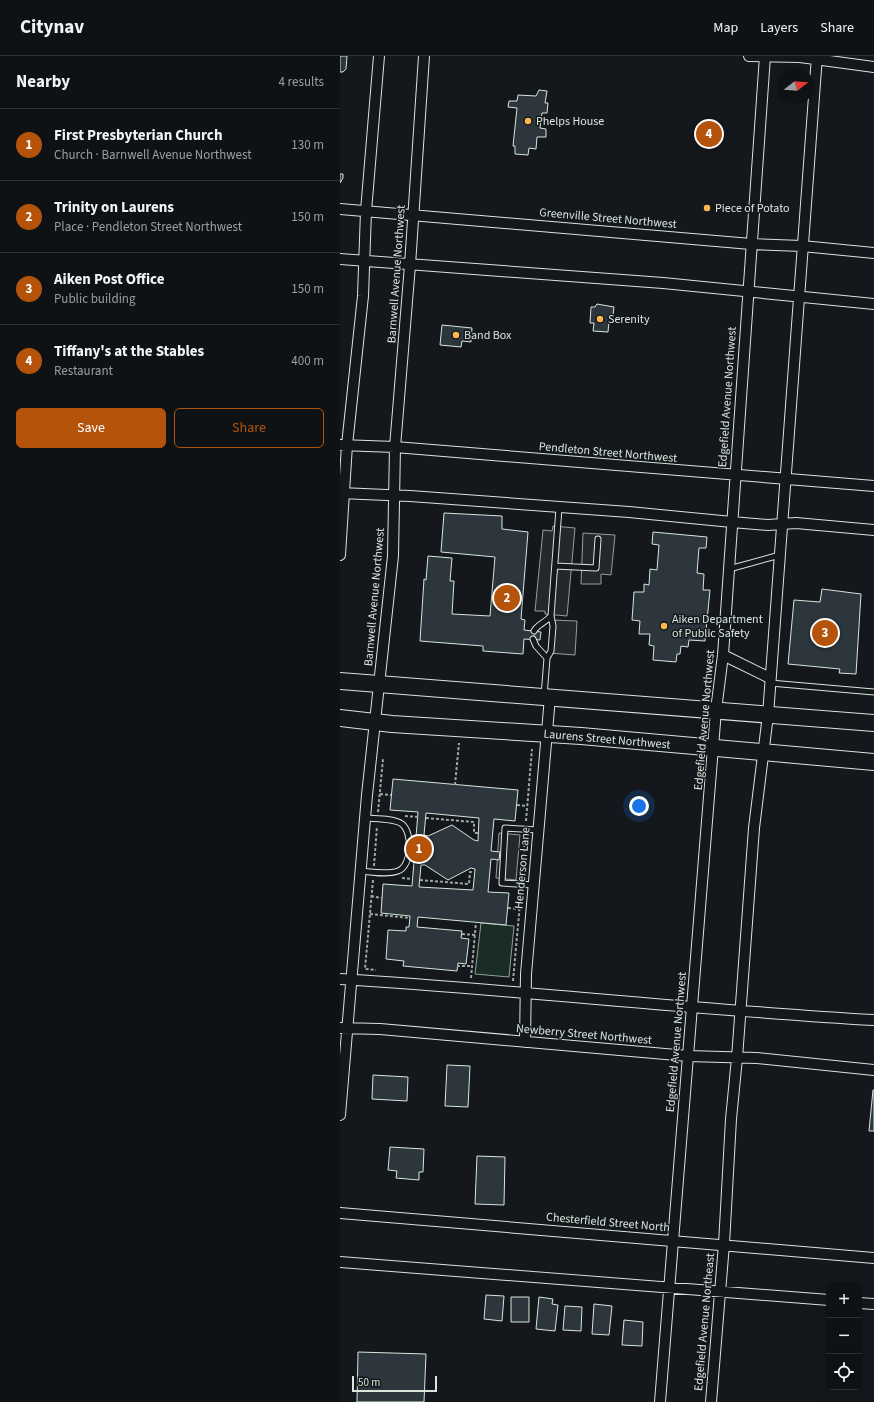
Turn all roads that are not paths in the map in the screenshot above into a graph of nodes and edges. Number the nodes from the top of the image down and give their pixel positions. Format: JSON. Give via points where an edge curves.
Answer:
{"nodes":[{"id":1,"x":379,"y":56,"type":"edge"},
{"id":2,"x":424,"y":56,"type":"edge"},
{"id":3,"x":749,"y":56,"type":"edge"},
{"id":4,"x":765,"y":56,"type":"edge"},
{"id":5,"x":817,"y":58,"type":"edge"},
{"id":6,"x":874,"y":67,"type":"edge"},
{"id":7,"x":340,"y":208,"type":"edge"},
{"id":8,"x":366,"y":211,"type":"junction"},
{"id":9,"x":413,"y":216,"type":"junction"},
{"id":10,"x":751,"y":244,"type":"junction"},
{"id":11,"x":802,"y":246,"type":"junction"},
{"id":12,"x":874,"y":253,"type":"edge"},
{"id":13,"x":340,"y":259,"type":"edge"},
{"id":14,"x":363,"y":262,"type":"junction"},
{"id":15,"x":410,"y":265,"type":"junction"},
{"id":16,"x":748,"y":292,"type":"junction"},
{"id":17,"x":799,"y":297,"type":"junction"},
{"id":18,"x":874,"y":304,"type":"edge"},
{"id":19,"x":343,"y":445,"type":"edge"},
{"id":20,"x":395,"y":447,"type":"junction"},
{"id":21,"x":734,"y":475,"type":"junction"},
{"id":22,"x":785,"y":479,"type":"junction"},
{"id":23,"x":874,"y":486,"type":"edge"},
{"id":24,"x":342,"y":494,"type":"edge"},
{"id":25,"x":393,"y":496,"type":"junction"},
{"id":26,"x":559,"y":508,"type":"junction"},
{"id":27,"x":732,"y":522,"type":"junction"},
{"id":28,"x":782,"y":524,"type":"junction"},
{"id":29,"x":874,"y":530,"type":"edge"},
{"id":30,"x":598,"y":539,"type":"dead end"},
{"id":31,"x":340,"y":555,"type":"edge"},
{"id":32,"x":780,"y":555,"type":"junction"},
{"id":33,"x":554,"y":566,"type":"junction"},
{"id":34,"x":729,"y":569,"type":"junction"},
{"id":35,"x":551,"y":616,"type":"junction"},
{"id":36,"x":534,"y":631,"type":"dead end"},
{"id":37,"x":533,"y":639,"type":"dead end"},
{"id":38,"x":723,"y":655,"type":"junction"},
{"id":39,"x":547,"y":658,"type":"junction"},
{"id":40,"x":770,"y":680,"type":"junction"},
{"id":41,"x":340,"y":681,"type":"edge"},
{"id":42,"x":379,"y":684,"type":"junction"},
{"id":43,"x":874,"y":692,"type":"edge"},
{"id":44,"x":547,"y":697,"type":"junction"},
{"id":45,"x":716,"y":710,"type":"junction"},
{"id":46,"x":768,"y":715,"type":"junction"},
{"id":47,"x":340,"y":718,"type":"edge"},
{"id":48,"x":375,"y":722,"type":"junction"},
{"id":49,"x":874,"y":723,"type":"edge"},
{"id":50,"x":547,"y":734,"type":"junction"},
{"id":51,"x":714,"y":748,"type":"junction"},
{"id":52,"x":764,"y":753,"type":"junction"},
{"id":53,"x":874,"y":762,"type":"edge"},
{"id":54,"x":365,"y":818,"type":"junction"},
{"id":55,"x":538,"y":830,"type":"junction"},
{"id":56,"x":361,"y":871,"type":"junction"},
{"id":57,"x":534,"y":885,"type":"junction"},
{"id":58,"x":340,"y":979,"type":"edge"},
{"id":59,"x":352,"y":980,"type":"junction"},
{"id":60,"x":525,"y":992,"type":"junction"},
{"id":61,"x":692,"y":1006,"type":"junction"},
{"id":62,"x":741,"y":1011,"type":"junction"},
{"id":63,"x":874,"y":1020,"type":"edge"},
{"id":64,"x":344,"y":1028,"type":"edge"},
{"id":65,"x":525,"y":1042,"type":"junction"},
{"id":66,"x":688,"y":1056,"type":"junction"},
{"id":67,"x":737,"y":1058,"type":"junction"},
{"id":68,"x":874,"y":1070,"type":"edge"},
{"id":69,"x":340,"y":1115,"type":"edge"},
{"id":70,"x":340,"y":1213,"type":"edge"},
{"id":71,"x":673,"y":1240,"type":"junction"},
{"id":72,"x":724,"y":1244,"type":"junction"},
{"id":73,"x":874,"y":1258,"type":"edge"},
{"id":74,"x":340,"y":1262,"type":"edge"},
{"id":75,"x":670,"y":1289,"type":"junction"},
{"id":76,"x":720,"y":1292,"type":"junction"},
{"id":77,"x":826,"y":1300,"type":"edge"},
{"id":78,"x":862,"y":1303,"type":"edge"},
{"id":79,"x":874,"y":1304,"type":"edge"},
{"id":80,"x":660,"y":1402,"type":"edge"},
{"id":81,"x":711,"y":1402,"type":"edge"}],
"edges":[{"from":1,"to":8,"type":"street"},
{"from":2,"to":9,"type":"street","name":"Barnwell Avenue Northwest"},
{"from":3,"to":4,"type":"street"},
{"from":4,"to":5,"type":"street"},
{"from":4,"to":10,"type":"street","name":"Edgefield Avenue Northwest"},
{"from":5,"to":6,"type":"street"},
{"from":5,"to":11,"type":"street"},
{"from":7,"to":8,"type":"street","name":"Greenville Street Northwest"},
{"from":8,"to":9,"type":"street","name":"Greenville Street Northwest"},
{"from":8,"to":14,"type":"street"},
{"from":9,"to":10,"type":"street","name":"Greenville Street Northwest"},
{"from":9,"to":15,"type":"street","name":"Barnwell Avenue Northwest"},
{"from":10,"to":11,"type":"street","name":"Greenville Street Northwest"},
{"from":10,"to":16,"type":"street","name":"Edgefield Avenue Northwest"},
{"from":11,"to":12,"type":"street","name":"Greenville Street Northwest"},
{"from":11,"to":17,"type":"street"},
{"from":13,"to":14,"type":"street"},
{"from":14,"to":15,"type":"street"},
{"from":14,"to":19,"type":"street","via":[[363,296]]},
{"from":15,"to":16,"type":"street","via":[[663,283]]},
{"from":15,"to":20,"type":"street","name":"Barnwell Avenue Northwest"},
{"from":16,"to":17,"type":"street"},
{"from":16,"to":21,"type":"street","name":"Edgefield Avenue Northwest"},
{"from":17,"to":18,"type":"street"},
{"from":17,"to":22,"type":"street"},
{"from":19,"to":20,"type":"street","name":"Pendleton Street Northwest"},
{"from":19,"to":24,"type":"street"},
{"from":20,"to":21,"type":"street","name":"Pendleton Street Northwest"},
{"from":20,"to":25,"type":"street","name":"Barnwell Avenue Northwest"},
{"from":21,"to":22,"type":"street","name":"Pendleton Street Northwest"},
{"from":21,"to":27,"type":"street","name":"Edgefield Avenue Northwest"},
{"from":22,"to":23,"type":"street","name":"Pendleton Street Northwest"},
{"from":22,"to":28,"type":"street"},
{"from":24,"to":25,"type":"street"},
{"from":24,"to":31,"type":"street"},
{"from":25,"to":26,"type":"street"},
{"from":25,"to":42,"type":"street","name":"Barnwell Avenue Northwest","via":[[392,556]]},
{"from":26,"to":27,"type":"street"},
{"from":26,"to":33,"type":"lane"},
{"from":27,"to":28,"type":"street"},
{"from":27,"to":34,"type":"street","name":"Edgefield Avenue Northwest"},
{"from":28,"to":29,"type":"street"},
{"from":28,"to":32,"type":"street"},
{"from":30,"to":33,"type":"lane","via":[[596,568]]},
{"from":32,"to":34,"type":"lane"},
{"from":32,"to":40,"type":"street"},
{"from":33,"to":35,"type":"lane"},
{"from":34,"to":38,"type":"street","name":"Edgefield Avenue Northwest"},
{"from":35,"to":36,"type":"lane"},
{"from":35,"to":39,"type":"lane","via":[[551,651]]},
{"from":37,"to":39,"type":"lane"},
{"from":38,"to":40,"type":"street"},
{"from":38,"to":45,"type":"street","name":"Edgefield Avenue Northwest"},
{"from":39,"to":44,"type":"lane"},
{"from":40,"to":43,"type":"lane"},
{"from":40,"to":46,"type":"street"},
{"from":41,"to":42,"type":"main road"},
{"from":42,"to":44,"type":"main road"},
{"from":42,"to":48,"type":"street","name":"Barnwell Avenue Northwest"},
{"from":44,"to":45,"type":"main road"},
{"from":44,"to":50,"type":"street","name":"Henderson Lane"},
{"from":45,"to":46,"type":"main road"},
{"from":45,"to":51,"type":"street","name":"Edgefield Avenue Northwest"},
{"from":46,"to":49,"type":"main road"},
{"from":46,"to":52,"type":"street"},
{"from":47,"to":48,"type":"main road","name":"Laurens Street Northwest"},
{"from":48,"to":50,"type":"main road","name":"Laurens Street Northwest"},
{"from":48,"to":54,"type":"street","name":"Barnwell Avenue Northwest"},
{"from":50,"to":51,"type":"main road","name":"Laurens Street Northwest"},
{"from":50,"to":55,"type":"street","name":"Henderson Lane"},
{"from":51,"to":52,"type":"main road","name":"Laurens Street Northwest"},
{"from":51,"to":61,"type":"street","name":"Edgefield Avenue Northwest"},
{"from":52,"to":53,"type":"main road","name":"Laurens Street Northwest"},
{"from":52,"to":62,"type":"street","via":[[754,828]]},
{"from":54,"to":56,"type":"street","name":"Barnwell Avenue Northwest"},
{"from":54,"to":56,"type":"lane","via":[[402,824],[408,833],[408,856],[406,864],[399,871]]},
{"from":55,"to":57,"type":"street","name":"Henderson Lane"},
{"from":55,"to":57,"type":"lane","via":[[505,828],[502,883]]},
{"from":56,"to":59,"type":"street","name":"Barnwell Avenue Northwest"},
{"from":57,"to":60,"type":"street","name":"Henderson Lane"},
{"from":58,"to":59,"type":"street"},
{"from":59,"to":60,"type":"street"},
{"from":59,"to":64,"type":"street","name":"Barnwell Avenue Northwest"},
{"from":60,"to":61,"type":"street"},
{"from":60,"to":65,"type":"street","name":"Henderson Lane"},
{"from":61,"to":62,"type":"street"},
{"from":61,"to":66,"type":"street","name":"Edgefield Avenue Northwest"},
{"from":62,"to":63,"type":"street"},
{"from":62,"to":67,"type":"street"},
{"from":64,"to":65,"type":"street","name":"Newberry Street Northwest"},
{"from":64,"to":69,"type":"street","name":"Barnwell Avenue Northwest"},
{"from":65,"to":66,"type":"street","name":"Newberry Street Northwest"},
{"from":66,"to":67,"type":"street","name":"Newberry Street Northwest"},
{"from":66,"to":71,"type":"street","name":"Edgefield Avenue Northwest"},
{"from":67,"to":68,"type":"street","name":"Newberry Street Northwest"},
{"from":67,"to":72,"type":"street"},
{"from":70,"to":71,"type":"street","name":"Chesterfield Street North"},
{"from":71,"to":72,"type":"street","name":"Chesterfield Street North"},
{"from":71,"to":75,"type":"street","name":"Edgefield Avenue Northwest"},
{"from":72,"to":73,"type":"street","name":"Chesterfield Street North"},
{"from":72,"to":76,"type":"street","name":"Edgefield Avenue Northeast"},
{"from":74,"to":75,"type":"street"},
{"from":75,"to":76,"type":"street"},
{"from":75,"to":80,"type":"street"},
{"from":76,"to":77,"type":"street"},
{"from":76,"to":81,"type":"street","name":"Edgefield Avenue Northeast"},
{"from":78,"to":79,"type":"street"}]}
